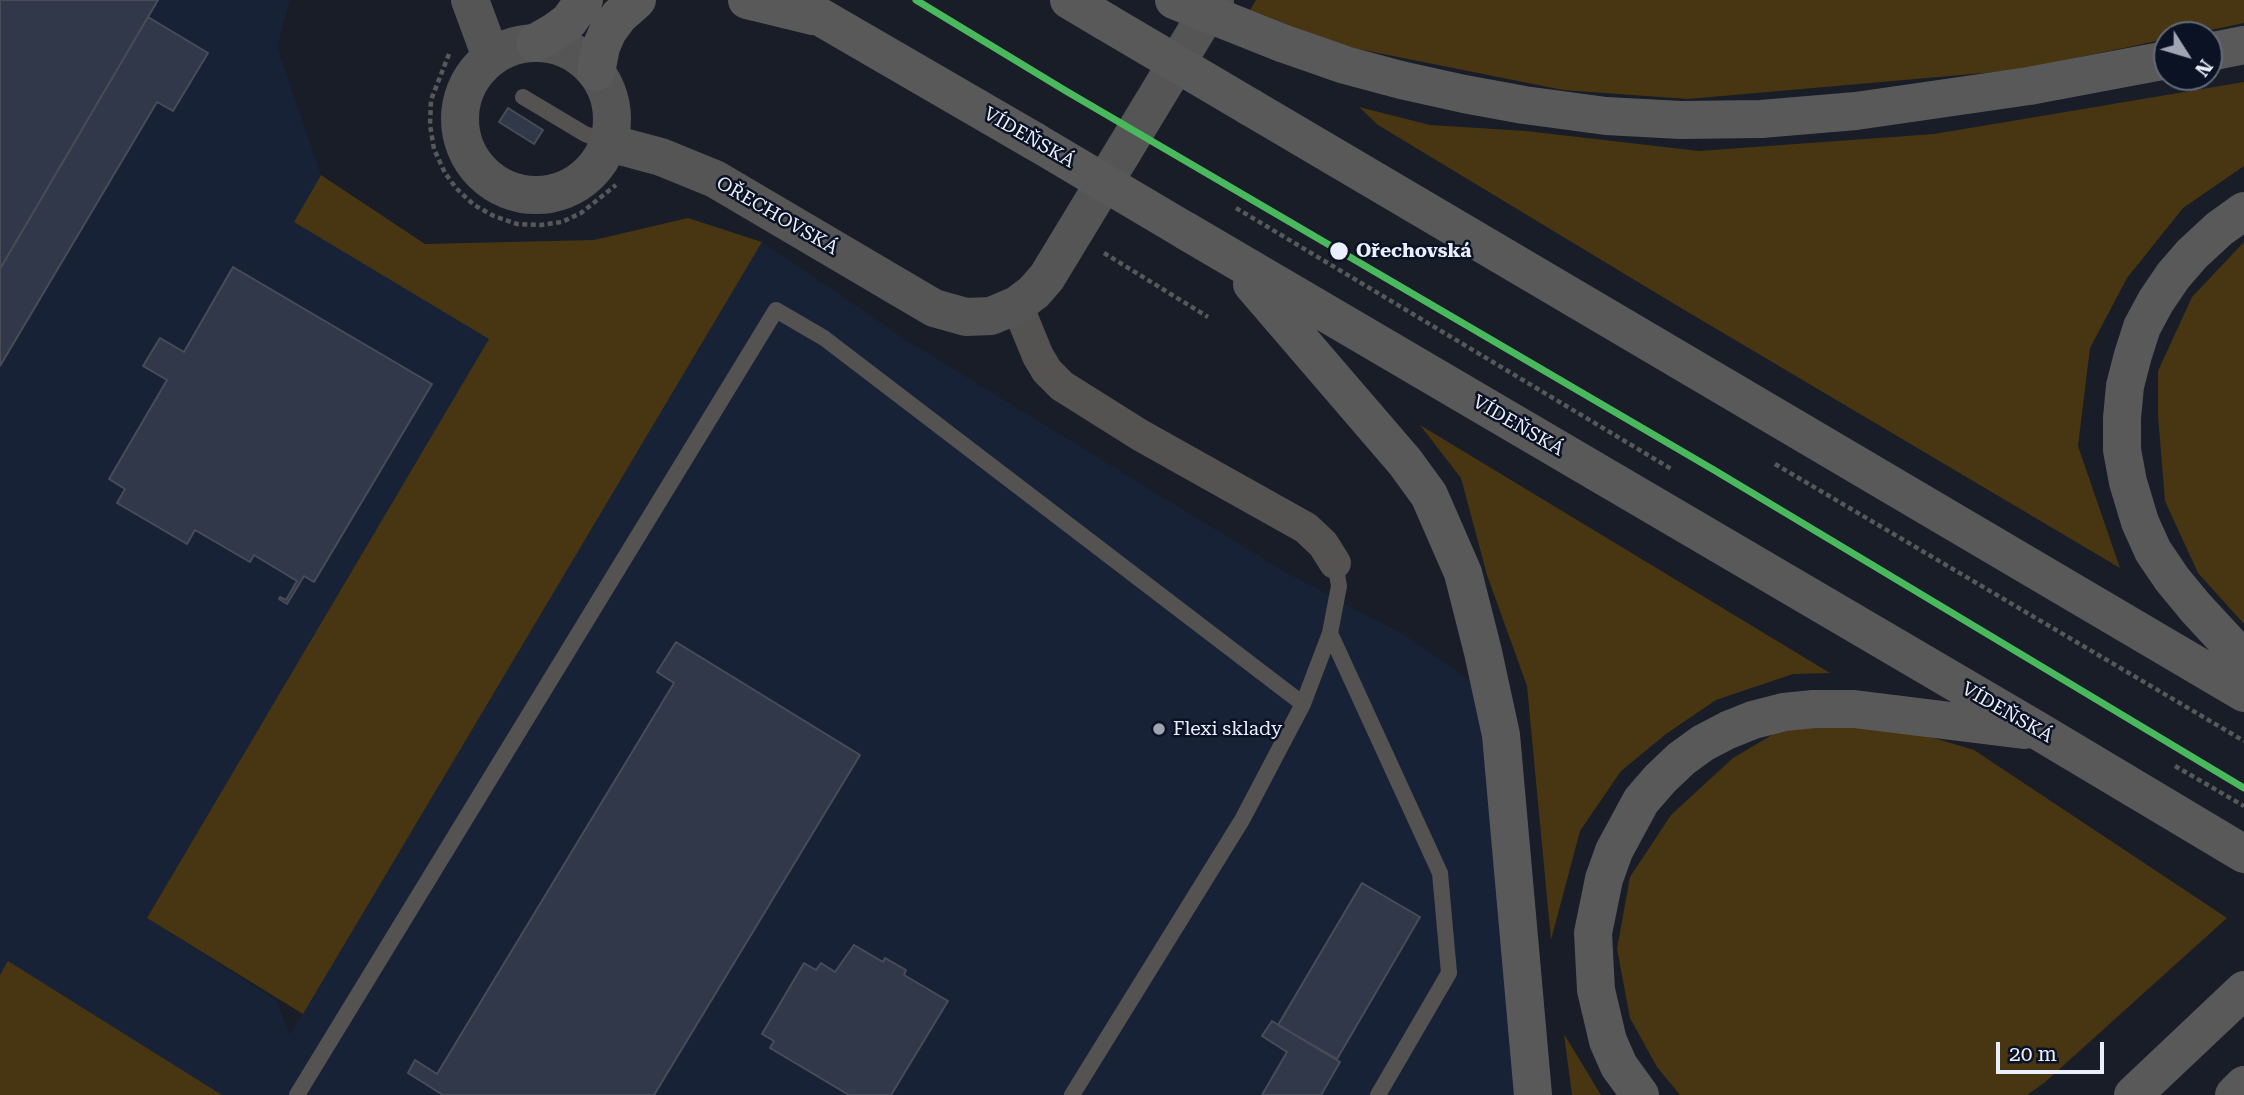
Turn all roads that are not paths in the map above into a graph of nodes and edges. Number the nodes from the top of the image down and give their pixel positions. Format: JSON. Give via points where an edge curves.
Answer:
{"nodes":[{"id":1,"x":470,"y":0,"type":"edge"},
{"id":2,"x":584,"y":0,"type":"edge"},
{"id":3,"x":637,"y":0,"type":"edge"},
{"id":4,"x":747,"y":0,"type":"edge"},
{"id":5,"x":1069,"y":0,"type":"edge"},
{"id":6,"x":1174,"y":0,"type":"edge"},
{"id":7,"x":1215,"y":0,"type":"edge"},
{"id":8,"x":805,"y":9,"type":"edge"},
{"id":9,"x":535,"y":43,"type":"junction"},
{"id":10,"x":2244,"y":45,"type":"edge"},
{"id":11,"x":2223,"y":49,"type":"edge"},
{"id":12,"x":491,"y":57,"type":"junction"},
{"id":13,"x":2153,"y":63,"type":"edge"},
{"id":14,"x":596,"y":72,"type":"junction"},
{"id":15,"x":523,"y":97,"type":"dead end"},
{"id":16,"x":608,"y":143,"type":"junction"},
{"id":17,"x":2244,"y":211,"type":"edge"},
{"id":18,"x":1230,"y":258,"type":"junction"},
{"id":19,"x":1017,"y":305,"type":"junction"},
{"id":20,"x":1335,"y":562,"type":"joint"},
{"id":21,"x":1330,"y":633,"type":"junction"},
{"id":22,"x":2244,"y":660,"type":"edge"},
{"id":23,"x":2244,"y":693,"type":"edge"},
{"id":24,"x":1303,"y":704,"type":"junction"},
{"id":25,"x":2040,"y":732,"type":"junction"},
{"id":26,"x":2244,"y":854,"type":"edge"},
{"id":27,"x":2244,"y":990,"type":"edge"},
{"id":28,"x":2244,"y":1085,"type":"edge"},
{"id":29,"x":297,"y":1095,"type":"edge"},
{"id":30,"x":1072,"y":1095,"type":"edge"},
{"id":31,"x":1378,"y":1095,"type":"edge"},
{"id":32,"x":1534,"y":1095,"type":"edge"},
{"id":33,"x":1640,"y":1095,"type":"edge"},
{"id":34,"x":2133,"y":1095,"type":"edge"},
{"id":35,"x":2234,"y":1095,"type":"edge"}],
"edges":[{"from":1,"to":12,"type":"street"},
{"from":2,"to":9,"type":"highway","via":[[569,21]]},
{"from":3,"to":14,"type":"highway","via":[[608,31]]},
{"from":4,"to":8,"type":"highway","name":"VÍDEŇSKÁ"},
{"from":5,"to":23,"type":"highway","bridge":true},
{"from":6,"to":13,"type":"highway","bridge":true,"via":[[1345,65],[1464,94],[1606,116],[1761,119],[1856,111]]},
{"from":7,"to":19,"type":"street","name":"OŘECHOVSKÁ","via":[[1047,277]]},
{"from":8,"to":18,"type":"highway","name":"VÍDEŇSKÁ","bridge":true},
{"from":9,"to":12,"type":"street","via":[[518,44]]},
{"from":9,"to":14,"type":"street","via":[[568,50]]},
{"from":10,"to":11,"type":"highway"},
{"from":12,"to":16,"type":"street","via":[[469,82],[459,124],[467,154],[490,181],[516,194],[557,193],[588,175]]},
{"from":14,"to":16,"type":"street","via":[[610,103]]},
{"from":15,"to":16,"type":"lane"},
{"from":16,"to":19,"type":"street","name":"OŘECHOVSKÁ","via":[[661,157],[715,179],[934,309],[966,317],[991,316]]},
{"from":17,"to":22,"type":"highway","via":[[2192,254],[2156,301],[2125,386],[2122,450],[2140,522],[2154,551],[2188,598]]},
{"from":18,"to":25,"type":"highway","name":"VÍDEŇSKÁ"},
{"from":18,"to":32,"type":"highway","via":[[1405,462],[1429,495],[1464,573],[1501,735]]},
{"from":19,"to":20,"type":"street","via":[[1038,356],[1062,386],[1306,528]]},
{"from":20,"to":21,"type":"lane","via":[[1339,586]]},
{"from":21,"to":24,"type":"lane"},
{"from":21,"to":31,"type":"lane","via":[[1440,873],[1449,973]]},
{"from":24,"to":29,"type":"lane","via":[[824,338],[776,310]]},
{"from":24,"to":30,"type":"lane","via":[[1242,820]]},
{"from":25,"to":26,"type":"highway","name":"VÍDEŇSKÁ"},
{"from":25,"to":33,"type":"highway","via":[[1854,709],[1814,709],[1784,712],[1728,730],[1681,759],[1626,825],[1604,879],[1593,933],[1596,990],[1608,1041]]},
{"from":27,"to":34,"type":"highway"},
{"from":28,"to":35,"type":"highway"}]}
